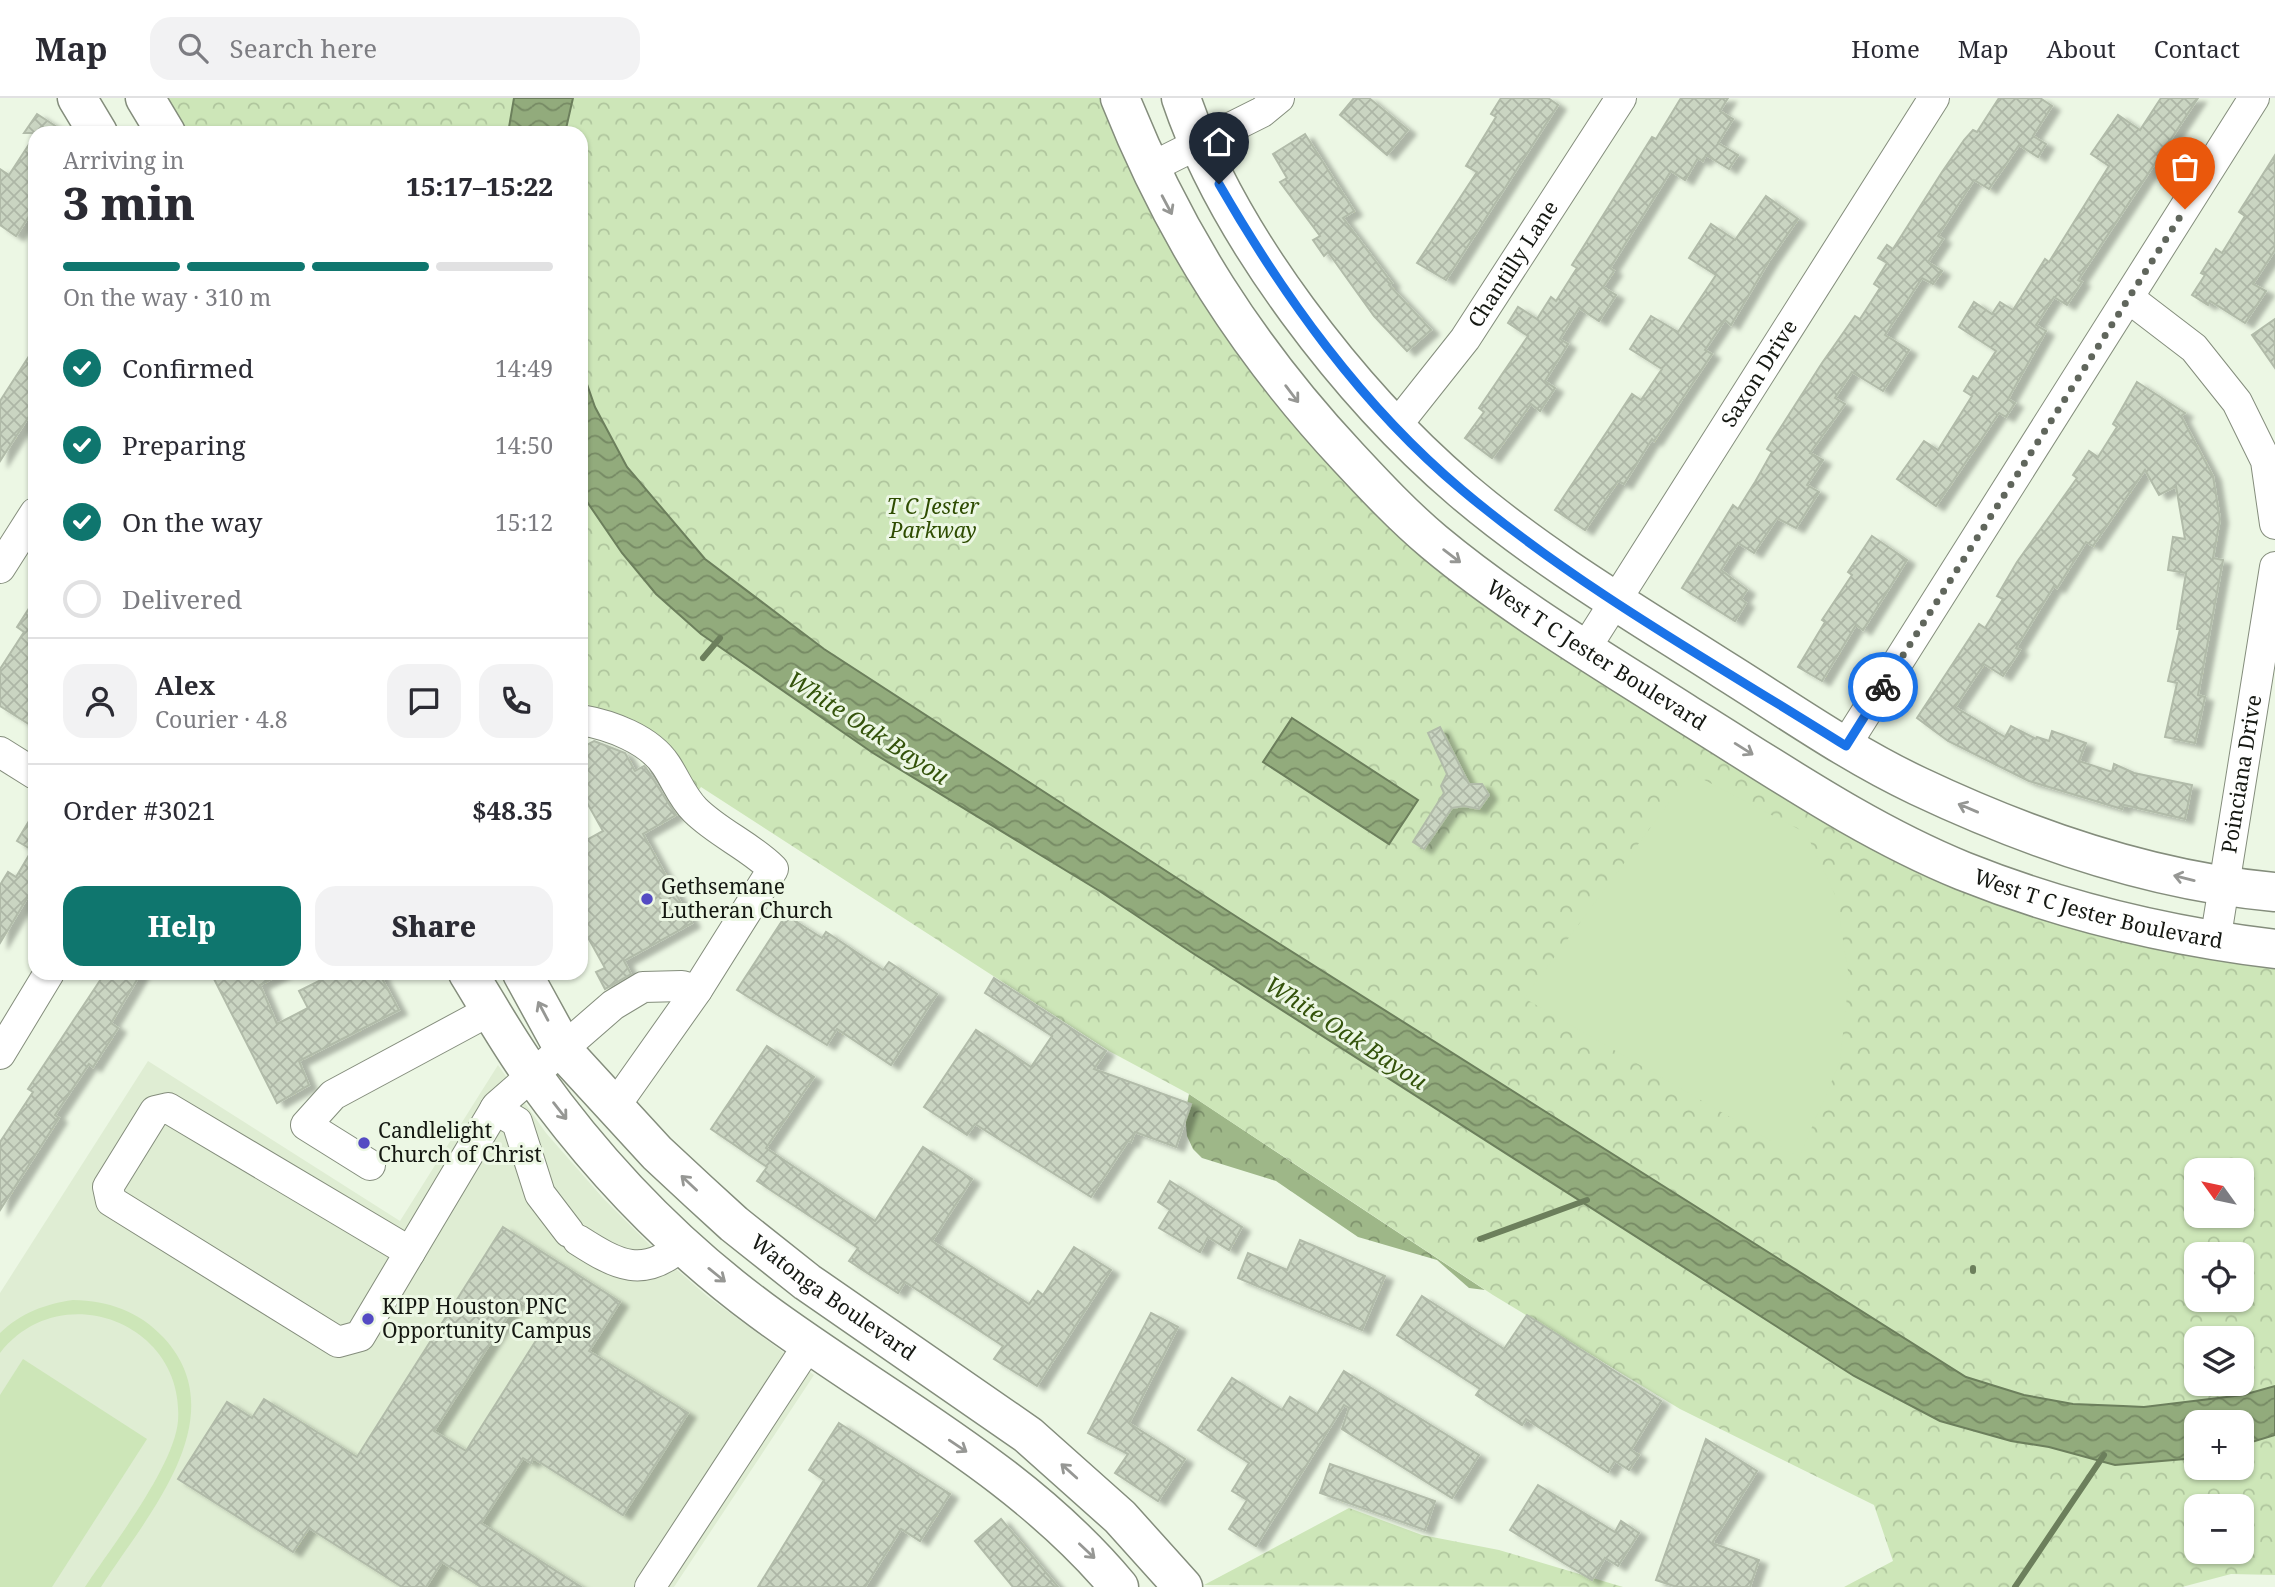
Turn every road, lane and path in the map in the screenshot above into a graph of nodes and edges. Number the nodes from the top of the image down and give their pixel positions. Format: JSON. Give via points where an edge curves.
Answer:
{"nodes":[{"id":1,"x":77,"y":98,"type":"edge"},
{"id":2,"x":145,"y":98,"type":"edge"},
{"id":3,"x":1120,"y":98,"type":"edge"},
{"id":4,"x":1181,"y":98,"type":"edge"},
{"id":5,"x":1279,"y":98,"type":"edge"},
{"id":6,"x":1620,"y":98,"type":"edge"},
{"id":7,"x":1934,"y":98,"type":"edge"},
{"id":8,"x":2254,"y":98,"type":"edge"},
{"id":9,"x":95,"y":126,"type":"edge"},
{"id":10,"x":162,"y":126,"type":"edge"},
{"id":11,"x":1197,"y":145,"type":"junction"},
{"id":12,"x":1148,"y":169,"type":"junction"},
{"id":13,"x":2130,"y":299,"type":"junction"},
{"id":14,"x":1396,"y":426,"type":"junction"},
{"id":15,"x":28,"y":524,"type":"edge"},
{"id":16,"x":2275,"y":524,"type":"edge"},
{"id":17,"x":2275,"y":566,"type":"edge"},
{"id":18,"x":0,"y":568,"type":"edge"},
{"id":19,"x":1616,"y":602,"type":"junction"},
{"id":20,"x":1585,"y":649,"type":"junction"},
{"id":21,"x":588,"y":722,"type":"edge"},
{"id":22,"x":1846,"y":746,"type":"junction"},
{"id":23,"x":0,"y":752,"type":"edge"},
{"id":24,"x":28,"y":770,"type":"edge"},
{"id":25,"x":2223,"y":887,"type":"junction"},
{"id":26,"x":2275,"y":892,"type":"edge"},
{"id":27,"x":2216,"y":942,"type":"junction"},
{"id":28,"x":2275,"y":949,"type":"edge"},
{"id":29,"x":45,"y":980,"type":"edge"},
{"id":30,"x":472,"y":980,"type":"edge"},
{"id":31,"x":527,"y":980,"type":"edge"},
{"id":32,"x":696,"y":990,"type":"junction"},
{"id":33,"x":491,"y":1010,"type":"junction"},
{"id":34,"x":564,"y":1049,"type":"junction"},
{"id":35,"x":0,"y":1054,"type":"edge"},
{"id":36,"x":532,"y":1075,"type":"junction"},
{"id":37,"x":615,"y":1106,"type":"junction"},
{"id":38,"x":495,"y":1110,"type":"junction"},
{"id":39,"x":370,"y":1165,"type":"dead end"},
{"id":40,"x":682,"y":1244,"type":"junction"},
{"id":41,"x":410,"y":1252,"type":"junction"},
{"id":42,"x":836,"y":1303,"type":"junction"},
{"id":43,"x":809,"y":1344,"type":"junction"},
{"id":44,"x":650,"y":1587,"type":"edge"},
{"id":45,"x":1119,"y":1587,"type":"edge"},
{"id":46,"x":1183,"y":1587,"type":"edge"}],
"edges":[{"from":1,"to":9,"type":"main road"},
{"from":2,"to":10,"type":"main road"},
{"from":3,"to":12,"type":"main road","name":"West T C Jester Boulevard"},
{"from":4,"to":11,"type":"main road"},
{"from":5,"to":11,"type":"street","via":[[1262,113]]},
{"from":6,"to":14,"type":"street","name":"Chantilly Lane","via":[[1465,340]]},
{"from":7,"to":19,"type":"street","name":"Saxon Drive"},
{"from":8,"to":13,"type":"street"},
{"from":11,"to":12,"type":"street"},
{"from":11,"to":14,"type":"main road","via":[[1253,244],[1320,339]]},
{"from":12,"to":20,"type":"main road","name":"West T C Jester Boulevard","one_way":true,"via":[[1190,249],[1303,409],[1433,541]]},
{"from":13,"to":16,"type":"street","via":[[2194,348],[2236,402],[2266,461]]},
{"from":13,"to":22,"type":"street"},
{"from":14,"to":19,"type":"main road","via":[[1461,489]]},
{"from":15,"to":18,"type":"street"},
{"from":17,"to":25,"type":"street","name":"Poinciana Drive"},
{"from":19,"to":20,"type":"street","name":"Saxon Drive"},
{"from":19,"to":22,"type":"main road"},
{"from":20,"to":27,"type":"main road","name":"West T C Jester Boulevard","one_way":true,"via":[[1805,788],[1959,869],[2053,905]]},
{"from":21,"to":32,"type":"street","via":[[621,732],[664,761],[696,811],[773,869]]},
{"from":25,"to":22,"type":"main road","one_way":true,"via":[[2108,860],[2013,828],[1916,785]]},
{"from":23,"to":24,"type":"street"},
{"from":25,"to":26,"type":"main road"},
{"from":25,"to":27,"type":"street","name":"Poinciana Drive"},
{"from":27,"to":28,"type":"main road","name":"West T C Jester Boulevard"},
{"from":29,"to":35,"type":"street"},
{"from":30,"to":33,"type":"main road"},
{"from":34,"to":31,"type":"main road","name":"Watonga Boulevard","one_way":true},
{"from":32,"to":34,"type":"street","via":[[643,987],[613,1005]]},
{"from":32,"to":37,"type":"street"},
{"from":33,"to":36,"type":"main road"},
{"from":33,"to":39,"type":"street","via":[[333,1095],[306,1125]]},
{"from":34,"to":36,"type":"street"},
{"from":34,"to":37,"type":"main road","name":"Watonga Boulevard"},
{"from":36,"to":38,"type":"street"},
{"from":36,"to":40,"type":"main road","one_way":true,"via":[[626,1190]]},
{"from":42,"to":37,"type":"main road","name":"Watonga Boulevard","one_way":true,"via":[[734,1224],[657,1153]]},
{"from":38,"to":40,"type":"street","via":[[517,1122],[540,1194],[574,1236],[607,1258],[643,1267],[667,1259]]},
{"from":38,"to":41,"type":"street"},
{"from":40,"to":43,"type":"main road","one_way":true},
{"from":41,"to":41,"type":"street","via":[[168,1108],[155,1111],[108,1187],[111,1201],[338,1342],[359,1336]]},
{"from":42,"to":43,"type":"main road"},
{"from":46,"to":42,"type":"main road","name":"Watonga Boulevard","one_way":true,"via":[[1119,1517],[1028,1435]]},
{"from":43,"to":44,"type":"street"},
{"from":43,"to":45,"type":"main road","one_way":true,"via":[[999,1474],[1093,1556]]}]}
